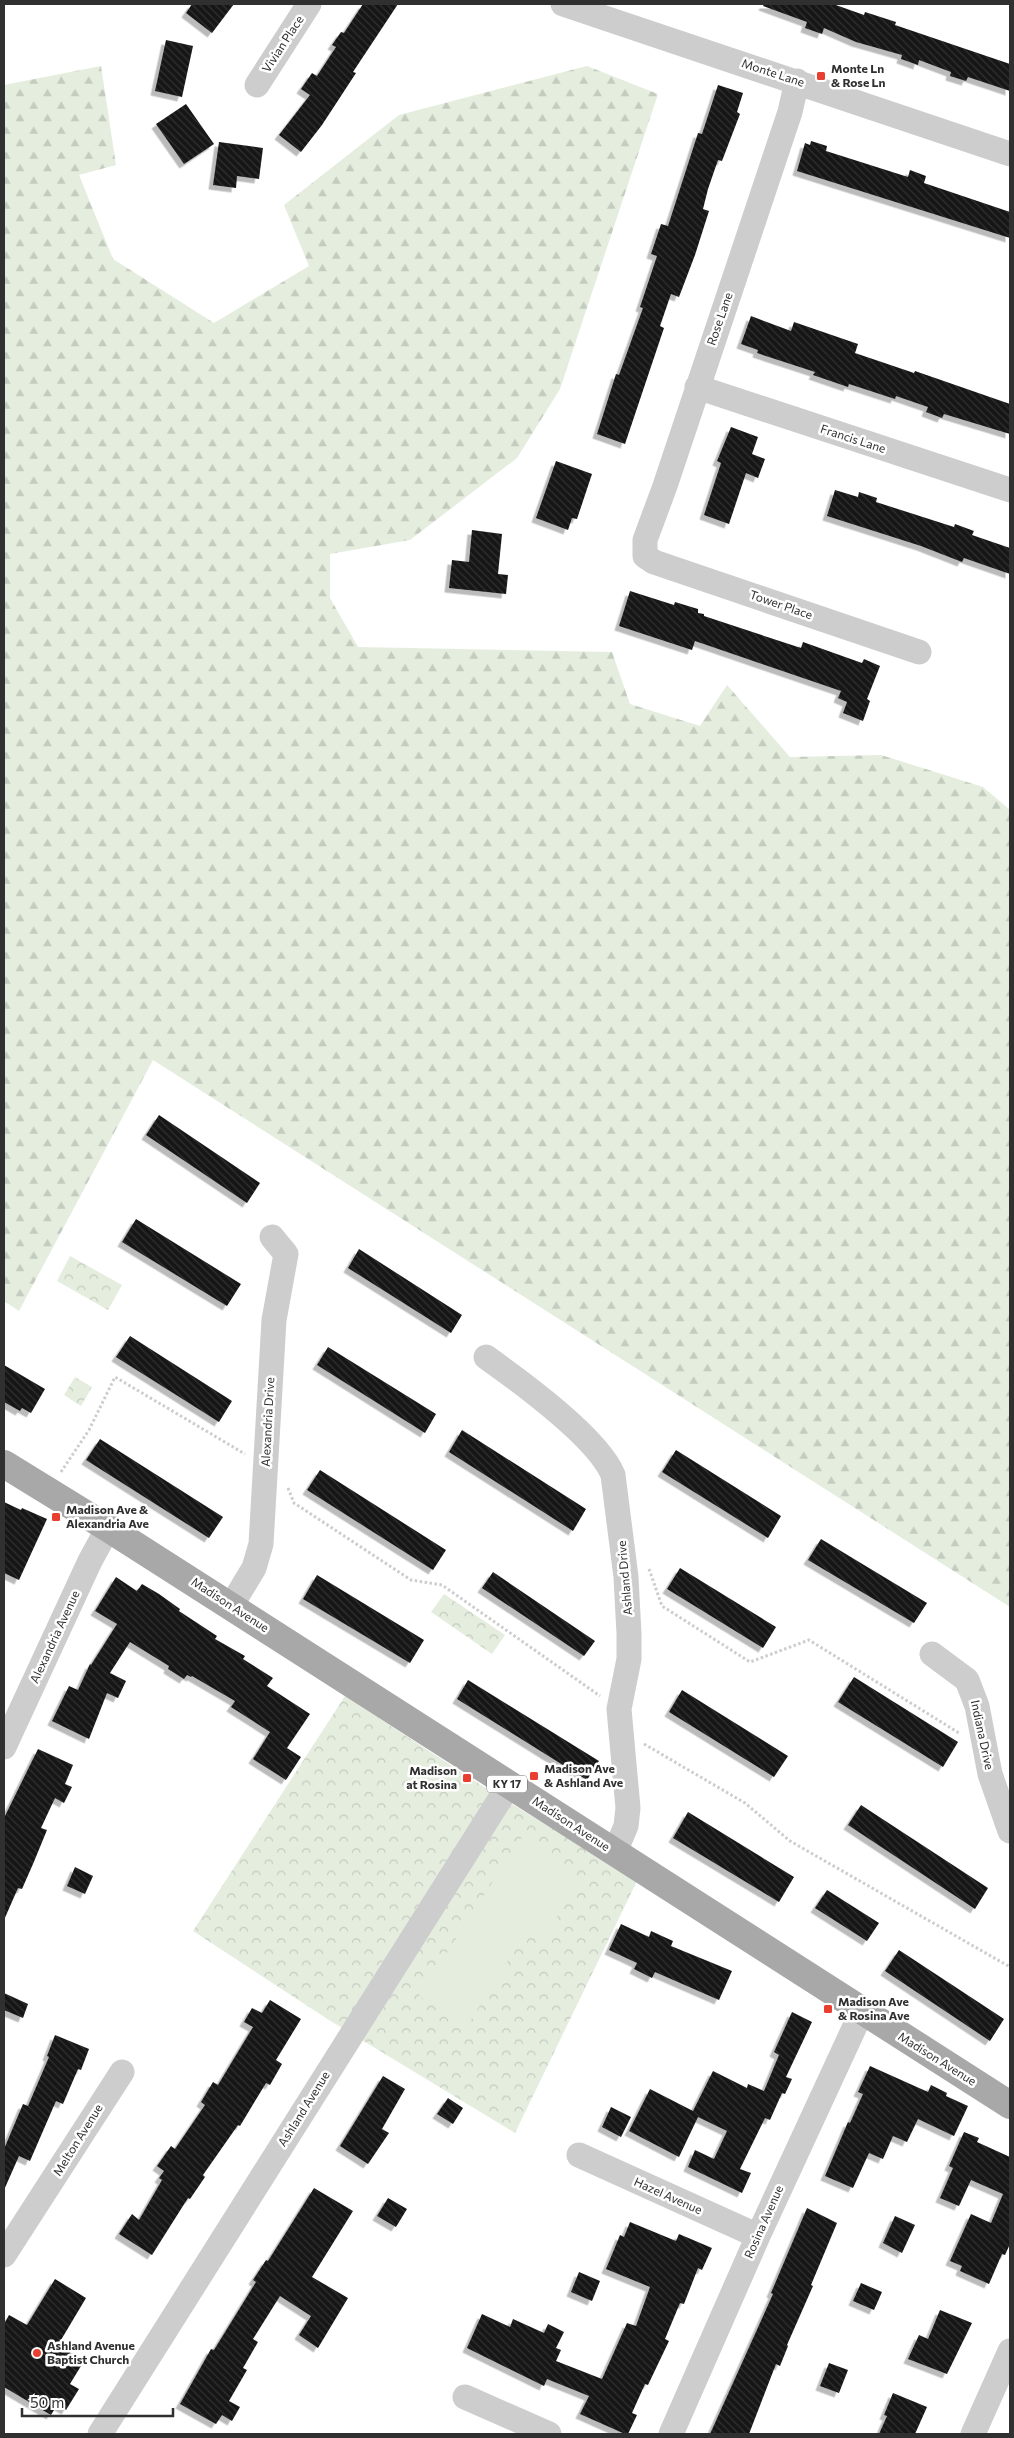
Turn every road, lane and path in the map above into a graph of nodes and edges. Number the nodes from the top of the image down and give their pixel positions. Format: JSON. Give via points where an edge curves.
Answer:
{"nodes":[{"id":1,"x":309,"y":4,"type":"edge"},
{"id":2,"x":563,"y":4,"type":"edge"},
{"id":3,"x":797,"y":82,"type":"junction"},
{"id":4,"x":257,"y":85,"type":"dead end"},
{"id":5,"x":1010,"y":154,"type":"edge"},
{"id":6,"x":697,"y":387,"type":"junction"},
{"id":7,"x":1010,"y":490,"type":"edge"},
{"id":8,"x":645,"y":556,"type":"joint"},
{"id":9,"x":919,"y":652,"type":"dead end"},
{"id":10,"x":272,"y":1237,"type":"dead end"},
{"id":11,"x":486,"y":1357,"type":"dead end"},
{"id":12,"x":4,"y":1464,"type":"edge"},
{"id":13,"x":266,"y":1466,"type":"junction"},
{"id":14,"x":49,"y":1490,"type":"junction"},
{"id":15,"x":108,"y":1528,"type":"junction"},
{"id":16,"x":623,"y":1549,"type":"junction"},
{"id":17,"x":231,"y":1606,"type":"junction"},
{"id":18,"x":932,"y":1654,"type":"dead end"},
{"id":19,"x":619,"y":1709,"type":"junction"},
{"id":20,"x":620,"y":1740,"type":"junction"},
{"id":21,"x":4,"y":1747,"type":"edge"},
{"id":22,"x":985,"y":1749,"type":"junction"},
{"id":23,"x":509,"y":1785,"type":"junction"},
{"id":24,"x":1010,"y":1831,"type":"edge"},
{"id":25,"x":615,"y":1852,"type":"junction"},
{"id":26,"x":1010,"y":1967,"type":"edge"},
{"id":27,"x":862,"y":2011,"type":"junction"},
{"id":28,"x":122,"y":2072,"type":"dead end"},
{"id":29,"x":1010,"y":2105,"type":"edge"},
{"id":30,"x":579,"y":2155,"type":"dead end"},
{"id":31,"x":758,"y":2236,"type":"junction"},
{"id":32,"x":4,"y":2255,"type":"edge"},
{"id":33,"x":1010,"y":2351,"type":"edge"},
{"id":34,"x":465,"y":2397,"type":"dead end"},
{"id":35,"x":100,"y":2434,"type":"edge"},
{"id":36,"x":549,"y":2434,"type":"edge"},
{"id":37,"x":671,"y":2434,"type":"edge"},
{"id":38,"x":973,"y":2434,"type":"edge"}],
"edges":[{"from":1,"to":4,"type":"street","name":"Vivian Place"},
{"from":2,"to":3,"type":"street","name":"Monte Lane"},
{"from":3,"to":5,"type":"street","name":"Monte Lane"},
{"from":3,"to":6,"type":"street","name":"Rose Lane","via":[[790,112]]},
{"from":6,"to":7,"type":"street","name":"Francis Lane"},
{"from":6,"to":8,"type":"street","name":"Rose Lane","via":[[644,540]]},
{"from":8,"to":9,"type":"street","name":"Tower Place","via":[[654,562]]},
{"from":10,"to":13,"type":"street","name":"Alexandria Drive","via":[[286,1254],[274,1320]]},
{"from":11,"to":16,"type":"street","name":"Ashland Drive","via":[[588,1439],[609,1464],[616,1487]]},
{"from":12,"to":14,"type":"main road","name":"Madison Avenue","number":"KY 17"},
{"from":13,"to":14,"type":"path","via":[[115,1377],[89,1430]]},
{"from":13,"to":17,"type":"street","name":"Alexandria Drive","via":[[261,1544],[254,1568]]},
{"from":13,"to":19,"type":"path","via":[[285,1480],[294,1503],[411,1580],[442,1585]]},
{"from":14,"to":15,"type":"main road","name":"Madison Avenue","number":"KY 17"},
{"from":15,"to":17,"type":"main road","name":"Madison Avenue","number":"KY 17"},
{"from":15,"to":21,"type":"street","name":"Alexandria Avenue"},
{"from":16,"to":19,"type":"street","name":"Ashland Drive","via":[[630,1659]]},
{"from":16,"to":22,"type":"path","via":[[646,1560],[662,1606],[750,1662],[809,1640]]},
{"from":17,"to":23,"type":"main road","name":"Madison Avenue","number":"KY 17"},
{"from":18,"to":22,"type":"street","name":"Indiana Drive","via":[[967,1680],[977,1706]]},
{"from":19,"to":20,"type":"street","name":"Ashland Drive"},
{"from":20,"to":25,"type":"street","name":"Ashland Drive","via":[[628,1808],[626,1826]]},
{"from":20,"to":26,"type":"path","via":[[646,1744],[745,1803],[790,1841]]},
{"from":22,"to":24,"type":"street","name":"Indiana Drive","via":[[990,1774]]},
{"from":23,"to":25,"type":"main road","name":"Madison Avenue","number":"KY 17"},
{"from":23,"to":35,"type":"street","name":"Ashland Avenue"},
{"from":25,"to":27,"type":"main road","name":"Madison Avenue","number":"KY 17"},
{"from":27,"to":29,"type":"main road","name":"Madison Avenue","number":"KY 17"},
{"from":27,"to":31,"type":"street","name":"Rosina Avenue"},
{"from":28,"to":32,"type":"street","name":"Melton Avenue"},
{"from":30,"to":31,"type":"street","name":"Hazel Avenue"},
{"from":31,"to":37,"type":"street","name":"Rosina Avenue"},
{"from":33,"to":38,"type":"street"},
{"from":34,"to":36,"type":"street"}]}
